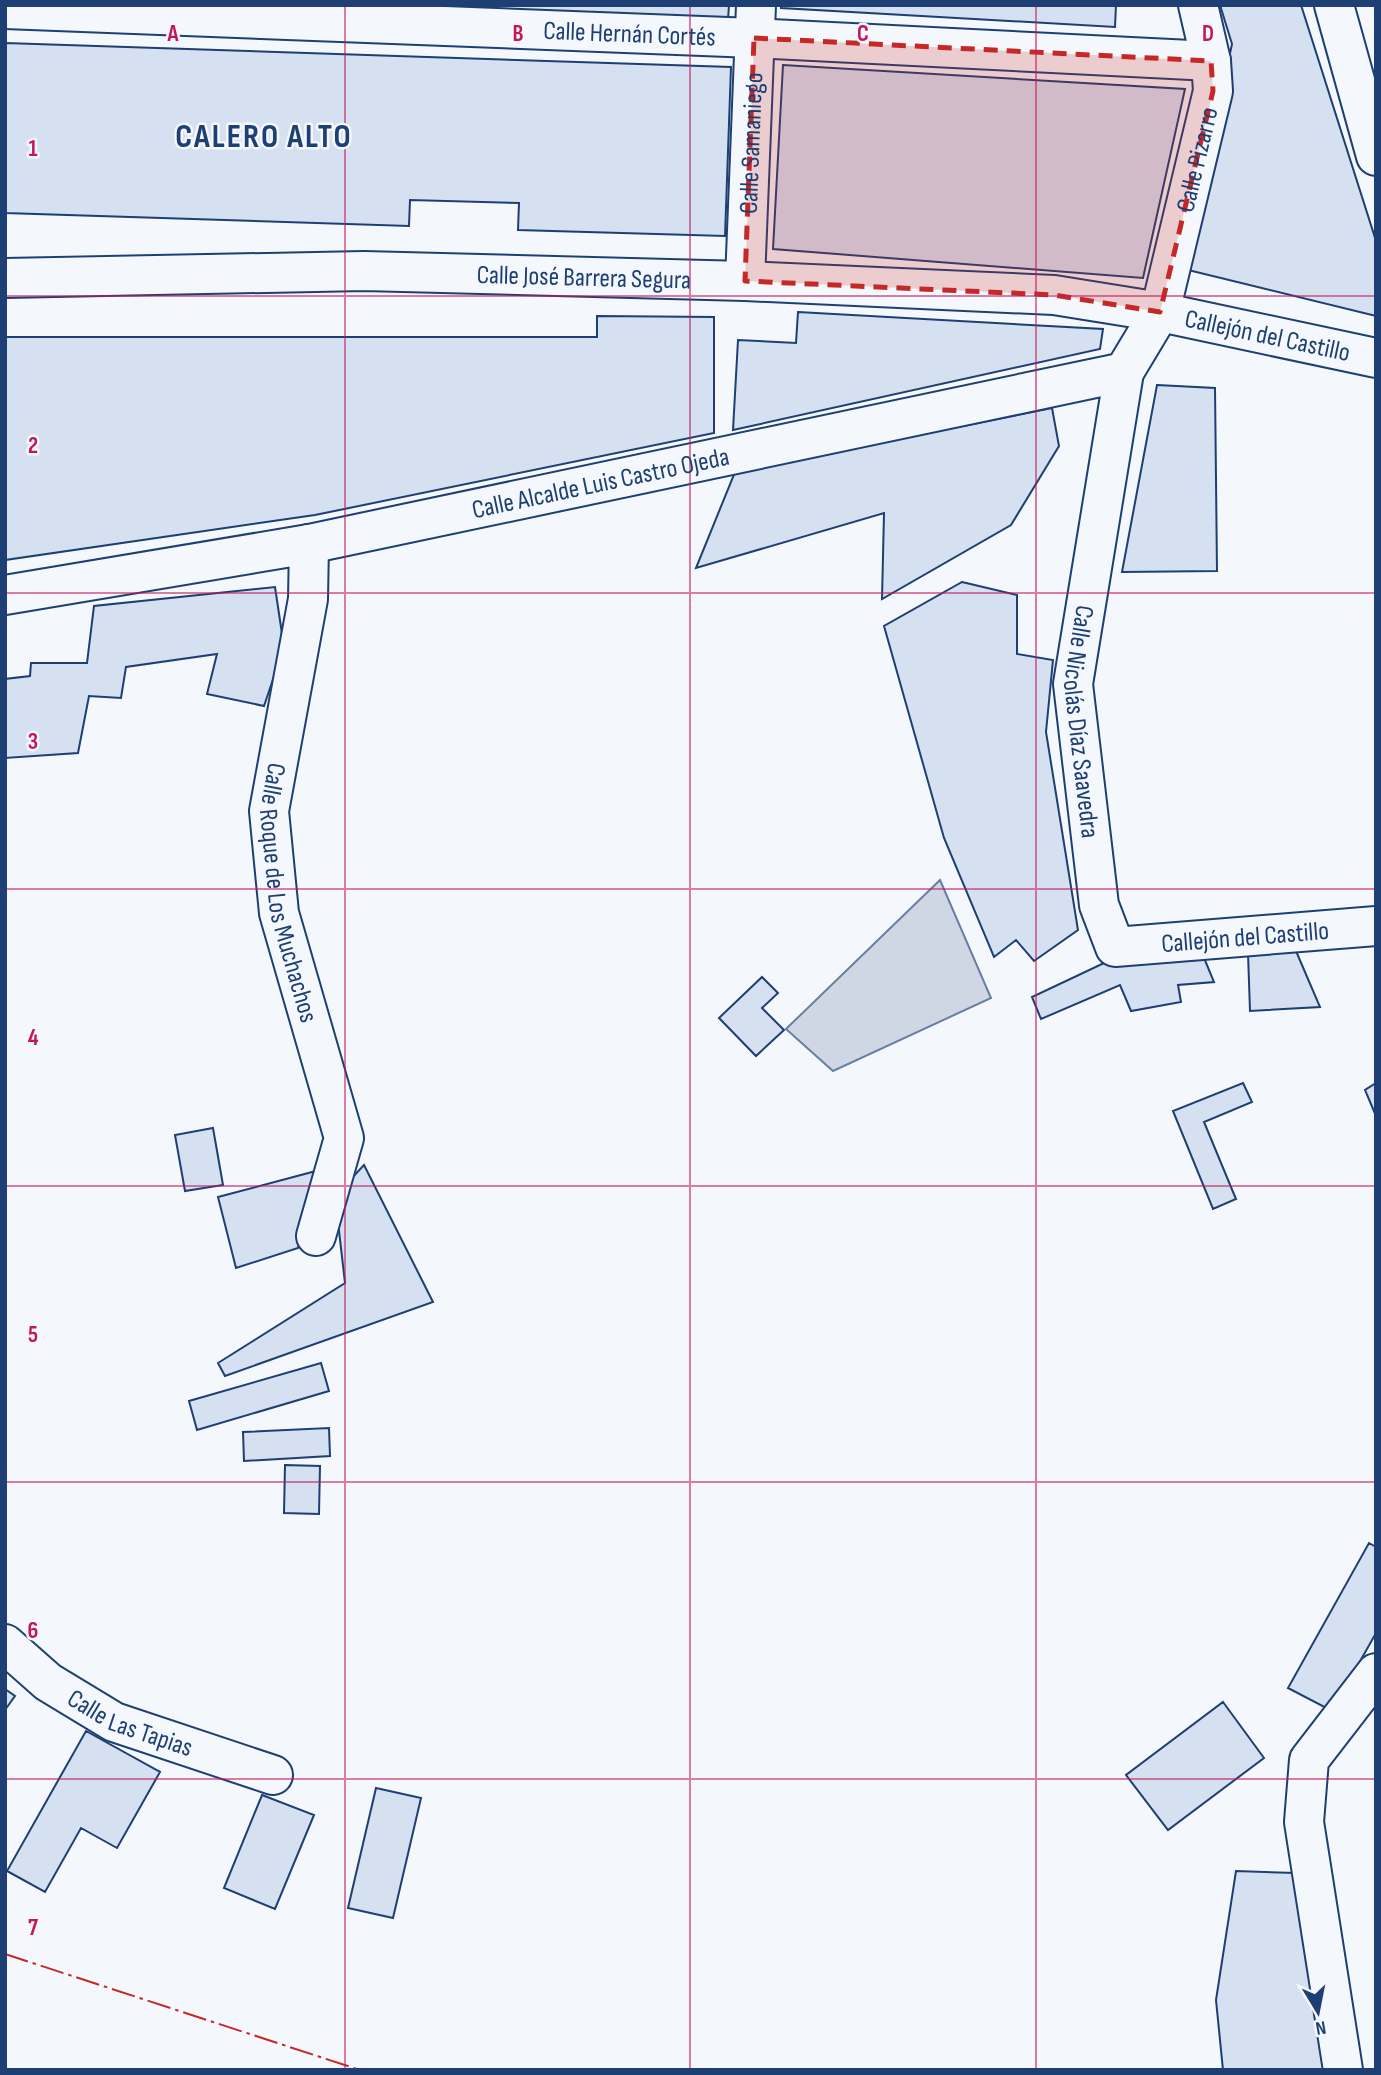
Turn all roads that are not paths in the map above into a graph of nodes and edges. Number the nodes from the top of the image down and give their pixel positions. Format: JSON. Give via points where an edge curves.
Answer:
{"nodes":[{"id":1,"x":1198,"y":5,"type":"edge"},
{"id":2,"x":1334,"y":5,"type":"edge"},
{"id":3,"x":5,"y":9,"type":"edge"},
{"id":4,"x":755,"y":22,"type":"edge"},
{"id":5,"x":1211,"y":61,"type":"junction"},
{"id":6,"x":1376,"y":156,"type":"edge"},
{"id":7,"x":5,"y":278,"type":"edge"},
{"id":8,"x":745,"y":281,"type":"junction"},
{"id":9,"x":1160,"y":312,"type":"junction"},
{"id":10,"x":1376,"y":358,"type":"edge"},
{"id":11,"x":1124,"y":372,"type":"junction"},
{"id":12,"x":309,"y":544,"type":"junction"},
{"id":13,"x":5,"y":595,"type":"edge"},
{"id":14,"x":1376,"y":926,"type":"edge"},
{"id":15,"x":1115,"y":947,"type":"joint"},
{"id":16,"x":316,"y":1236,"type":"dead end"},
{"id":17,"x":5,"y":1644,"type":"edge"},
{"id":18,"x":1376,"y":1673,"type":"edge"},
{"id":19,"x":273,"y":1775,"type":"dead end"},
{"id":20,"x":1343,"y":2070,"type":"edge"}],
"edges":[{"from":1,"to":5,"type":"street","name":"Calle Pizarro"},
{"from":2,"to":6,"type":"street"},
{"from":3,"to":4,"type":"street","name":"Calle Hernán Cortés"},
{"from":4,"to":5,"type":"street","name":"Calle Hernán Cortés"},
{"from":4,"to":8,"type":"street","name":"Calle Samaniego"},
{"from":5,"to":9,"type":"street","name":"Calle Pizarro","via":[[1213,91]]},
{"from":7,"to":8,"type":"street","name":"Calle José Barrera Segura","via":[[364,271]]},
{"from":8,"to":9,"type":"street","name":"Calle José Barrera Segura","via":[[1055,295]]},
{"from":9,"to":10,"type":"street","name":"Callejón del Castillo"},
{"from":9,"to":11,"type":"street"},
{"from":11,"to":12,"type":"street","name":"Calle Alcalde Luis Castro Ojeda"},
{"from":11,"to":15,"type":"street","name":"Calle Nicolás Díaz Saavedra","via":[[1073,684],[1099,905]]},
{"from":12,"to":13,"type":"street","name":"Calle Alcalde Luis Castro Ojeda"},
{"from":12,"to":16,"type":"street","name":"Calle Roque de Los Muchachos","via":[[308,598],[269,811],[279,913],[344,1138]]},
{"from":14,"to":15,"type":"street","name":"Callejón del Castillo"},
{"from":17,"to":19,"type":"street","name":"Calle Las Tapias","via":[[48,1682],[114,1722]]},
{"from":18,"to":20,"type":"street","via":[[1309,1760],[1306,1835]]}]}
